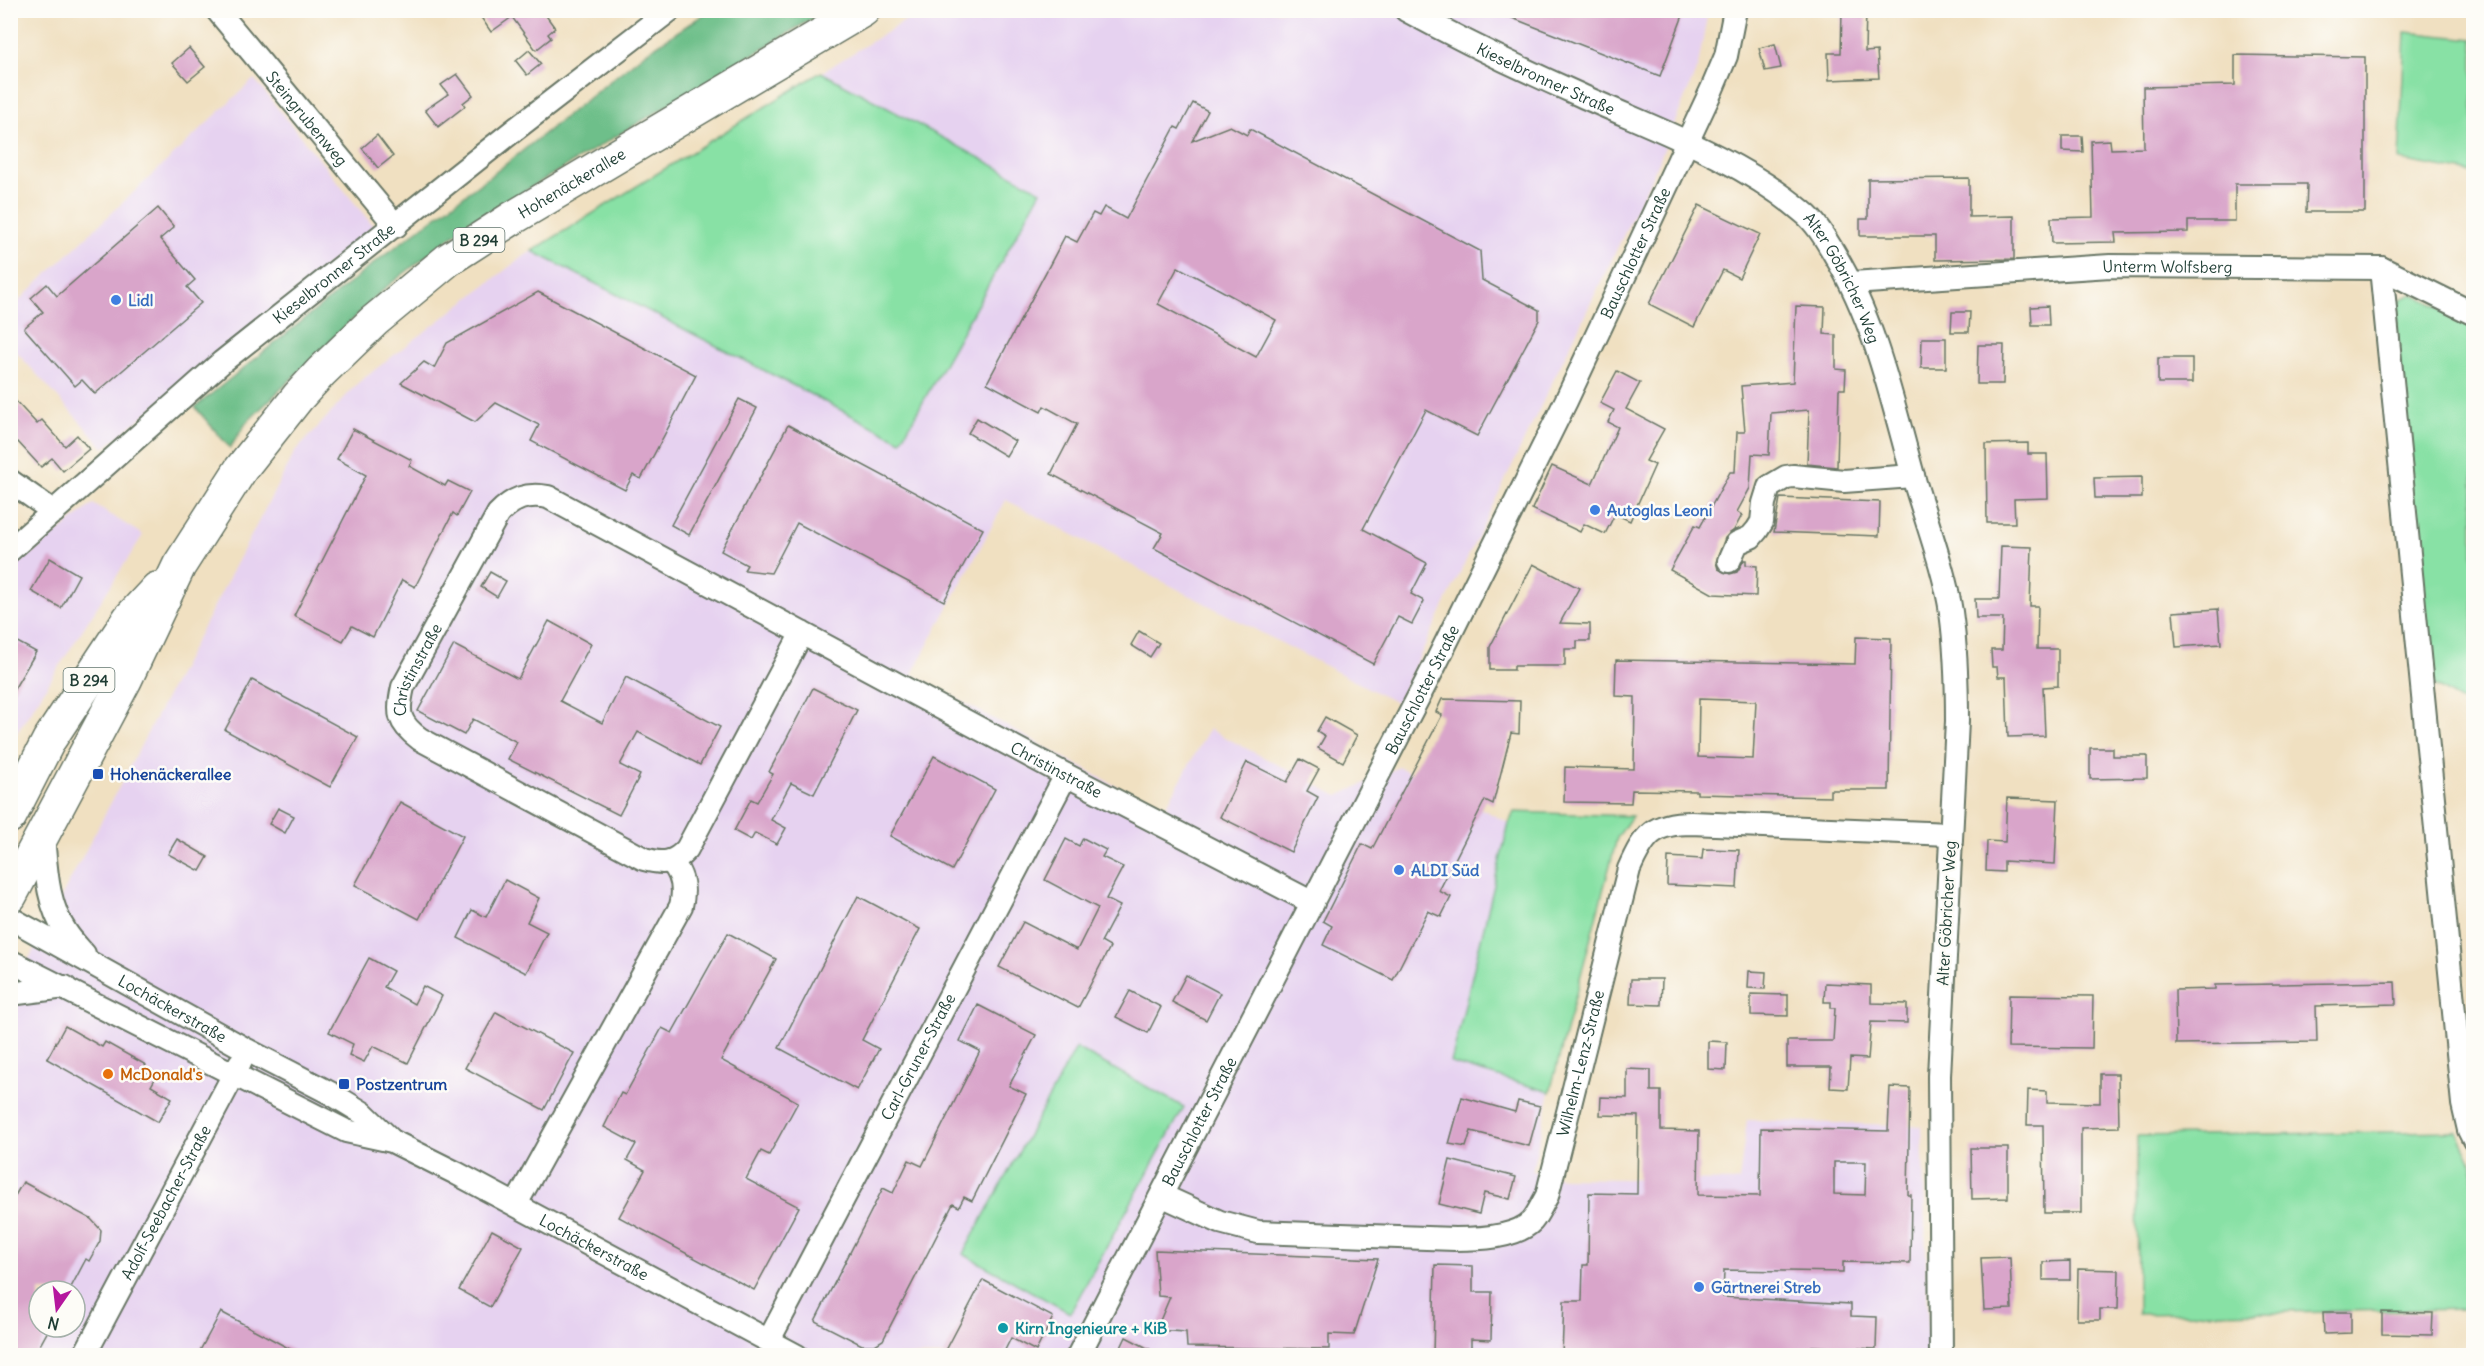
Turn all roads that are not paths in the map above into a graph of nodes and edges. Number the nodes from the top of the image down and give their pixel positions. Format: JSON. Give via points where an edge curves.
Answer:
{"nodes":[{"id":1,"x":217,"y":10,"type":"edge"},
{"id":2,"x":670,"y":10,"type":"edge"},
{"id":3,"x":863,"y":10,"type":"edge"},
{"id":4,"x":1406,"y":10,"type":"edge"},
{"id":5,"x":1735,"y":10,"type":"edge"},
{"id":6,"x":1688,"y":144,"type":"junction"},
{"id":7,"x":396,"y":226,"type":"junction"},
{"id":8,"x":2381,"y":268,"type":"junction"},
{"id":9,"x":1852,"y":284,"type":"junction"},
{"id":10,"x":2474,"y":314,"type":"edge"},
{"id":11,"x":1913,"y":476,"type":"junction"},
{"id":12,"x":10,"y":481,"type":"edge"},
{"id":13,"x":54,"y":512,"type":"junction"},
{"id":14,"x":10,"y":550,"type":"edge"},
{"id":15,"x":1729,"y":561,"type":"dead end"},
{"id":16,"x":179,"y":566,"type":"junction"},
{"id":17,"x":802,"y":633,"type":"junction"},
{"id":18,"x":1066,"y":775,"type":"junction"},
{"id":19,"x":10,"y":816,"type":"edge"},
{"id":20,"x":1950,"y":834,"type":"junction"},
{"id":21,"x":43,"y":836,"type":"junction"},
{"id":22,"x":671,"y":862,"type":"junction"},
{"id":23,"x":10,"y":896,"type":"edge"},
{"id":24,"x":1313,"y":903,"type":"junction"},
{"id":25,"x":10,"y":918,"type":"edge"},
{"id":26,"x":10,"y":961,"type":"edge"},
{"id":27,"x":93,"y":964,"type":"junction"},
{"id":28,"x":65,"y":987,"type":"junction"},
{"id":29,"x":10,"y":994,"type":"edge"},
{"id":30,"x":247,"y":1050,"type":"junction"},
{"id":31,"x":234,"y":1074,"type":"junction"},
{"id":32,"x":2474,"y":1140,"type":"edge"},
{"id":33,"x":392,"y":1141,"type":"junction"},
{"id":34,"x":1163,"y":1196,"type":"junction"},
{"id":35,"x":516,"y":1204,"type":"junction"},
{"id":36,"x":769,"y":1340,"type":"junction"},
{"id":37,"x":84,"y":1356,"type":"edge"},
{"id":38,"x":797,"y":1356,"type":"edge"},
{"id":39,"x":1078,"y":1356,"type":"edge"},
{"id":40,"x":1941,"y":1356,"type":"edge"}],
"edges":[{"from":1,"to":7,"type":"street","name":"Steingrubenweg"},
{"from":2,"to":7,"type":"street","name":"Kieselbronner Straße"},
{"from":3,"to":16,"type":"main road","name":"Hohenäckerallee","number":"B 294","via":[[511,219],[408,292],[298,397],[241,469]]},
{"from":4,"to":6,"type":"street","name":"Kieselbronner Straße","via":[[1493,56]]},
{"from":5,"to":6,"type":"street","name":"Bauschlotter Straße","via":[[1726,56]]},
{"from":6,"to":9,"type":"street","name":"Alter Göbricher Weg","via":[[1758,181],[1802,210]]},
{"from":6,"to":24,"type":"street","name":"Bauschlotter Straße","via":[[1566,401]]},
{"from":7,"to":13,"type":"street","name":"Kieselbronner Straße","via":[[222,362]]},
{"from":8,"to":9,"type":"street","name":"Unterm Wolfsberg","via":[[2110,266]]},
{"from":8,"to":10,"type":"street","name":"Unterm Wolfsberg"},
{"from":8,"to":32,"type":"street","via":[[2463,1104]]},
{"from":9,"to":11,"type":"street","name":"Alter Göbricher Weg","via":[[1876,343]]},
{"from":11,"to":15,"type":"street","via":[[1844,481],[1793,476],[1778,480],[1768,490],[1760,526],[1751,537],[1737,543]]},
{"from":11,"to":20,"type":"street","name":"Alter Göbricher Weg","via":[[1951,610],[1957,721]]},
{"from":12,"to":13,"type":"street"},
{"from":13,"to":14,"type":"street","name":"Kieselbronner Straße"},
{"from":16,"to":19,"type":"main road","name":"Hohenäckerallee","number":"B 294","via":[[129,619],[50,740]]},
{"from":16,"to":21,"type":"main road","name":"Hohenäckerallee","number":"B 294","via":[[125,680]]},
{"from":17,"to":18,"type":"street","name":"Christinstraße"},
{"from":17,"to":22,"type":"street","via":[[687,849]]},
{"from":17,"to":22,"type":"street","name":"Christinstraße","via":[[548,497],[520,497],[498,514],[403,687],[400,717],[420,739],[634,853],[655,862]]},
{"from":18,"to":24,"type":"street","name":"Christinstraße"},
{"from":18,"to":36,"type":"street","name":"Carl-Gruner-Straße"},
{"from":20,"to":34,"type":"street","name":"Wilhelm-Lenz-Straße","via":[[1691,823],[1671,823],[1650,834],[1641,843],[1629,869],[1547,1196],[1531,1222],[1509,1233],[1483,1239],[1455,1239],[1258,1232],[1220,1222]]},
{"from":20,"to":40,"type":"street","name":"Alter Göbricher Weg","via":[[1939,1076]]},
{"from":21,"to":23,"type":"main road","name":"Hohenäckerallee","number":"B 294"},
{"from":21,"to":27,"type":"street","via":[[57,914],[65,932]]},
{"from":22,"to":35,"type":"street","via":[[682,882],[681,906]]},
{"from":24,"to":34,"type":"street","name":"Bauschlotter Straße"},
{"from":25,"to":27,"type":"street","name":"Lochäckerstraße"},
{"from":26,"to":28,"type":"street","name":"Lochäckerstraße"},
{"from":27,"to":30,"type":"street","name":"Lochäckerstraße"},
{"from":28,"to":29,"type":"street"},
{"from":28,"to":31,"type":"street","name":"Lochäckerstraße"},
{"from":30,"to":31,"type":"street","name":"Adolf-Seebacher-Straße"},
{"from":30,"to":33,"type":"street","name":"Lochäckerstraße","via":[[363,1113]]},
{"from":31,"to":33,"type":"street","name":"Lochäckerstraße","via":[[346,1131]]},
{"from":31,"to":37,"type":"street","name":"Adolf-Seebacher-Straße"},
{"from":33,"to":35,"type":"street","name":"Lochäckerstraße"},
{"from":34,"to":39,"type":"street","name":"Bauschlotter Straße"},
{"from":35,"to":36,"type":"street","name":"Lochäckerstraße"},
{"from":36,"to":38,"type":"street","name":"Lochäckerstraße"}]}
